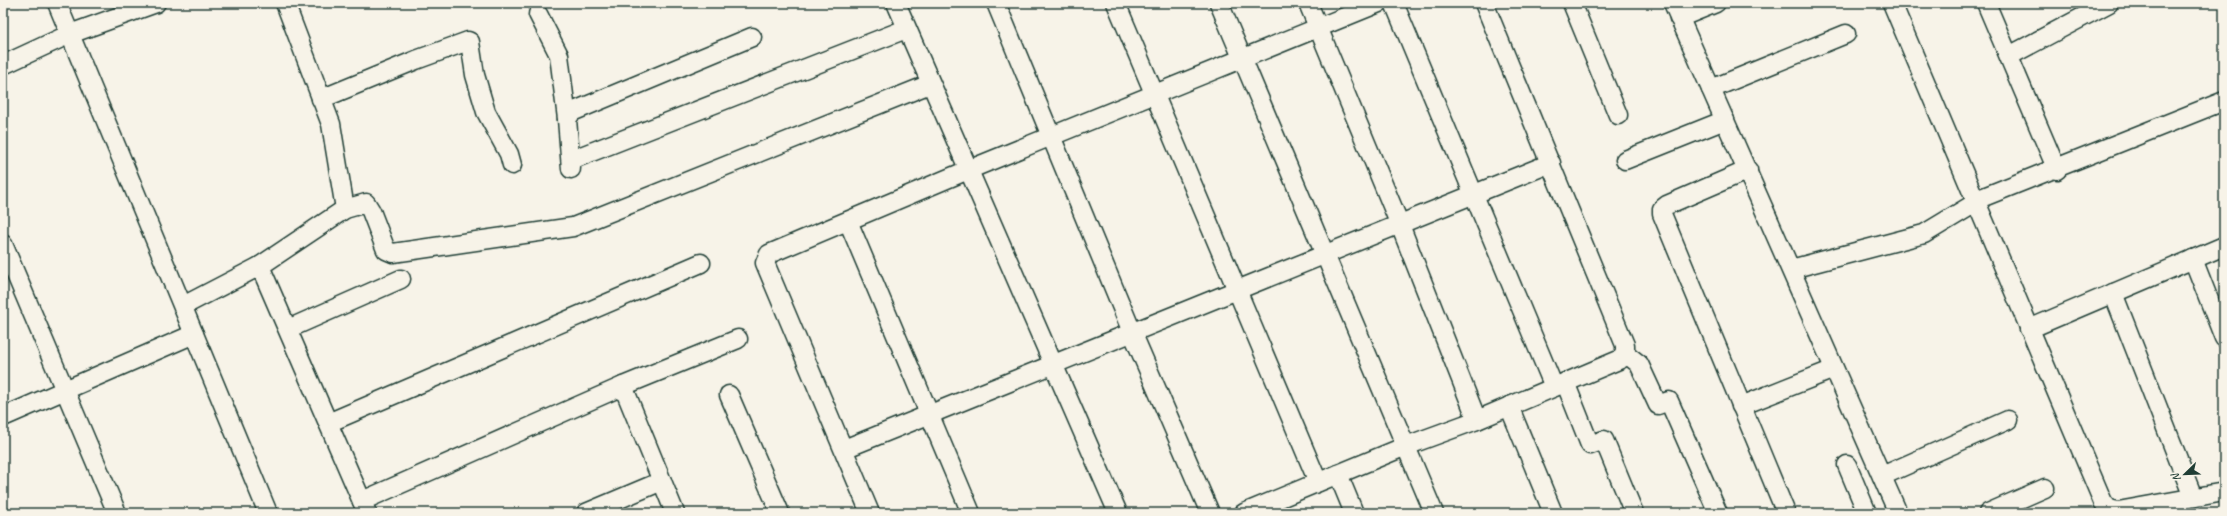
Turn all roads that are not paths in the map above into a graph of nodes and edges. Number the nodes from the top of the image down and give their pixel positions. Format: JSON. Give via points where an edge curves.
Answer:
{"nodes":[{"id":1,"x":57,"y":3,"type":"edge"},
{"id":2,"x":156,"y":3,"type":"edge"},
{"id":3,"x":285,"y":3,"type":"edge"},
{"id":4,"x":896,"y":3,"type":"edge"},
{"id":5,"x":996,"y":3,"type":"edge"},
{"id":6,"x":1116,"y":3,"type":"edge"},
{"id":7,"x":1219,"y":3,"type":"edge"},
{"id":8,"x":1308,"y":3,"type":"edge"},
{"id":9,"x":1379,"y":3,"type":"edge"},
{"id":10,"x":1394,"y":3,"type":"edge"},
{"id":11,"x":1484,"y":3,"type":"edge"},
{"id":12,"x":1572,"y":3,"type":"edge"},
{"id":13,"x":1716,"y":3,"type":"edge"},
{"id":14,"x":1892,"y":3,"type":"edge"},
{"id":15,"x":1986,"y":3,"type":"edge"},
{"id":16,"x":2109,"y":3,"type":"edge"},
{"id":17,"x":1676,"y":10,"type":"edge"},
{"id":18,"x":538,"y":14,"type":"dead end"},
{"id":19,"x":1318,"y":28,"type":"junction"},
{"id":20,"x":906,"y":29,"type":"junction"},
{"id":21,"x":70,"y":34,"type":"junction"},
{"id":22,"x":1846,"y":34,"type":"dead end"},
{"id":23,"x":752,"y":37,"type":"dead end"},
{"id":24,"x":2009,"y":56,"type":"junction"},
{"id":25,"x":1243,"y":60,"type":"junction"},
{"id":26,"x":3,"y":65,"type":"edge"},
{"id":27,"x":930,"y":84,"type":"junction"},
{"id":28,"x":1711,"y":89,"type":"junction"},
{"id":29,"x":1156,"y":96,"type":"junction"},
{"id":30,"x":321,"y":99,"type":"junction"},
{"id":31,"x":2224,"y":101,"type":"edge"},
{"id":32,"x":1618,"y":115,"type":"dead end"},
{"id":33,"x":568,"y":119,"type":"junction"},
{"id":34,"x":1725,"y":120,"type":"junction"},
{"id":35,"x":1051,"y":138,"type":"junction"},
{"id":36,"x":1625,"y":160,"type":"dead end"},
{"id":37,"x":1551,"y":163,"type":"junction"},
{"id":38,"x":512,"y":165,"type":"dead end"},
{"id":39,"x":968,"y":170,"type":"junction"},
{"id":40,"x":1748,"y":170,"type":"junction"},
{"id":41,"x":2057,"y":170,"type":"junction"},
{"id":42,"x":1474,"y":195,"type":"junction"},
{"id":43,"x":1977,"y":201,"type":"junction"},
{"id":44,"x":345,"y":209,"type":"junction"},
{"id":45,"x":848,"y":221,"type":"junction"},
{"id":46,"x":1400,"y":225,"type":"junction"},
{"id":47,"x":3,"y":244,"type":"edge"},
{"id":48,"x":2224,"y":246,"type":"edge"},
{"id":49,"x":1324,"y":256,"type":"junction"},
{"id":50,"x":2193,"y":259,"type":"junction"},
{"id":51,"x":701,"y":263,"type":"dead end"},
{"id":52,"x":260,"y":266,"type":"junction"},
{"id":53,"x":1791,"y":269,"type":"junction"},
{"id":54,"x":401,"y":279,"type":"dead end"},
{"id":55,"x":1236,"y":291,"type":"junction"},
{"id":56,"x":2113,"y":293,"type":"junction"},
{"id":57,"x":182,"y":306,"type":"junction"},
{"id":58,"x":2029,"y":328,"type":"junction"},
{"id":59,"x":288,"y":329,"type":"junction"},
{"id":60,"x":1132,"y":332,"type":"junction"},
{"id":61,"x":194,"y":334,"type":"junction"},
{"id":62,"x":2224,"y":338,"type":"edge"},
{"id":63,"x":738,"y":339,"type":"dead end"},
{"id":64,"x":1625,"y":353,"type":"junction"},
{"id":65,"x":1054,"y":364,"type":"junction"},
{"id":66,"x":1834,"y":369,"type":"junction"},
{"id":67,"x":1560,"y":385,"type":"junction"},
{"id":68,"x":623,"y":386,"type":"junction"},
{"id":69,"x":65,"y":389,"type":"junction"},
{"id":70,"x":729,"y":395,"type":"dead end"},
{"id":71,"x":1509,"y":406,"type":"junction"},
{"id":72,"x":1741,"y":406,"type":"junction"},
{"id":73,"x":930,"y":414,"type":"junction"},
{"id":74,"x":3,"y":417,"type":"edge"},
{"id":75,"x":1477,"y":420,"type":"junction"},
{"id":76,"x":2008,"y":420,"type":"dead end"},
{"id":77,"x":328,"y":423,"type":"junction"},
{"id":78,"x":1406,"y":446,"type":"junction"},
{"id":79,"x":844,"y":449,"type":"junction"},
{"id":80,"x":1847,"y":465,"type":"dead end"},
{"id":81,"x":1338,"y":474,"type":"junction"},
{"id":82,"x":1882,"y":476,"type":"junction"},
{"id":83,"x":662,"y":481,"type":"junction"},
{"id":84,"x":1318,"y":482,"type":"junction"},
{"id":85,"x":2045,"y":488,"type":"dead end"},
{"id":86,"x":2224,"y":492,"type":"edge"},
{"id":87,"x":2193,"y":497,"type":"junction"},
{"id":88,"x":364,"y":507,"type":"edge"},
{"id":89,"x":117,"y":513,"type":"edge"},
{"id":90,"x":268,"y":513,"type":"edge"},
{"id":91,"x":586,"y":513,"type":"edge"},
{"id":92,"x":675,"y":513,"type":"edge"},
{"id":93,"x":780,"y":513,"type":"edge"},
{"id":94,"x":870,"y":513,"type":"edge"},
{"id":95,"x":971,"y":513,"type":"edge"},
{"id":96,"x":1118,"y":513,"type":"edge"},
{"id":97,"x":1210,"y":513,"type":"edge"},
{"id":98,"x":1244,"y":513,"type":"edge"},
{"id":99,"x":1354,"y":513,"type":"edge"},
{"id":100,"x":1434,"y":513,"type":"edge"},
{"id":101,"x":1553,"y":513,"type":"edge"},
{"id":102,"x":1634,"y":513,"type":"edge"},
{"id":103,"x":1718,"y":513,"type":"edge"},
{"id":104,"x":1786,"y":513,"type":"edge"},
{"id":105,"x":1867,"y":513,"type":"edge"},
{"id":106,"x":1898,"y":513,"type":"edge"},
{"id":107,"x":1988,"y":513,"type":"edge"}],
"edges":[{"from":1,"to":21,"type":"street"},
{"from":2,"to":21,"type":"street"},
{"from":3,"to":30,"type":"street"},
{"from":4,"to":20,"type":"street"},
{"from":5,"to":35,"type":"street"},
{"from":6,"to":29,"type":"street"},
{"from":7,"to":25,"type":"street"},
{"from":8,"to":19,"type":"street"},
{"from":9,"to":19,"type":"street"},
{"from":10,"to":42,"type":"street"},
{"from":11,"to":37,"type":"street"},
{"from":12,"to":32,"type":"street"},
{"from":13,"to":17,"type":"street"},
{"from":14,"to":43,"type":"street"},
{"from":15,"to":24,"type":"street"},
{"from":16,"to":24,"type":"street"},
{"from":17,"to":28,"type":"street"},
{"from":18,"to":33,"type":"street","via":[[559,55]]},
{"from":19,"to":25,"type":"street"},
{"from":19,"to":46,"type":"street"},
{"from":20,"to":27,"type":"street"},
{"from":20,"to":33,"type":"street","via":[[571,165]]},
{"from":21,"to":26,"type":"street"},
{"from":21,"to":57,"type":"street"},
{"from":22,"to":28,"type":"street"},
{"from":23,"to":33,"type":"street","via":[[572,112]]},
{"from":24,"to":41,"type":"street"},
{"from":25,"to":29,"type":"street"},
{"from":25,"to":49,"type":"street"},
{"from":27,"to":39,"type":"street"},
{"from":27,"to":44,"type":"street","via":[[573,227],[393,253],[386,250],[366,203]]},
{"from":28,"to":34,"type":"street"},
{"from":29,"to":35,"type":"street"},
{"from":29,"to":55,"type":"street"},
{"from":30,"to":38,"type":"street","via":[[416,60],[470,42],[475,75],[486,112],[509,154]]},
{"from":30,"to":44,"type":"street","via":[[331,124]]},
{"from":31,"to":41,"type":"street"},
{"from":34,"to":36,"type":"street"},
{"from":34,"to":40,"type":"street"},
{"from":35,"to":39,"type":"street"},
{"from":35,"to":60,"type":"street"},
{"from":37,"to":42,"type":"street"},
{"from":37,"to":64,"type":"street","via":[[1625,345]]},
{"from":39,"to":45,"type":"street"},
{"from":39,"to":65,"type":"street"},
{"from":40,"to":53,"type":"street"},
{"from":40,"to":72,"type":"street","via":[[1662,209]]},
{"from":41,"to":43,"type":"street"},
{"from":42,"to":46,"type":"street"},
{"from":42,"to":67,"type":"street"},
{"from":43,"to":53,"type":"street","via":[[1924,234]]},
{"from":43,"to":58,"type":"street"},
{"from":44,"to":52,"type":"street"},
{"from":45,"to":73,"type":"street"},
{"from":45,"to":79,"type":"street","via":[[769,254],[765,263]]},
{"from":46,"to":49,"type":"street"},
{"from":46,"to":75,"type":"street"},
{"from":47,"to":69,"type":"street"},
{"from":48,"to":50,"type":"street"},
{"from":49,"to":55,"type":"street"},
{"from":49,"to":78,"type":"street"},
{"from":50,"to":56,"type":"street"},
{"from":50,"to":62,"type":"street"},
{"from":51,"to":77,"type":"street"},
{"from":52,"to":57,"type":"street"},
{"from":52,"to":59,"type":"street"},
{"from":53,"to":66,"type":"street"},
{"from":54,"to":59,"type":"street"},
{"from":55,"to":60,"type":"street"},
{"from":55,"to":84,"type":"street"},
{"from":56,"to":58,"type":"street"},
{"from":56,"to":87,"type":"street"},
{"from":57,"to":61,"type":"street"},
{"from":58,"to":87,"type":"street","via":[[2103,502],[2109,509],[2118,511]]},
{"from":59,"to":77,"type":"street"},
{"from":60,"to":65,"type":"street"},
{"from":60,"to":97,"type":"street"},
{"from":61,"to":69,"type":"street"},
{"from":61,"to":90,"type":"street"},
{"from":63,"to":68,"type":"street"},
{"from":64,"to":67,"type":"street","via":[[1620,359]]},
{"from":64,"to":103,"type":"street","via":[[1639,364],[1658,405],[1669,401]]},
{"from":65,"to":73,"type":"street"},
{"from":65,"to":96,"type":"street"},
{"from":66,"to":72,"type":"street"},
{"from":66,"to":82,"type":"street"},
{"from":67,"to":71,"type":"street"},
{"from":67,"to":102,"type":"street","via":[[1590,445],[1604,440]]},
{"from":68,"to":83,"type":"street"},
{"from":68,"to":88,"type":"street"},
{"from":69,"to":74,"type":"street"},
{"from":69,"to":89,"type":"street"},
{"from":70,"to":93,"type":"street"},
{"from":71,"to":75,"type":"street"},
{"from":71,"to":101,"type":"street"},
{"from":72,"to":104,"type":"street"},
{"from":73,"to":79,"type":"street"},
{"from":73,"to":95,"type":"street"},
{"from":75,"to":78,"type":"street"},
{"from":76,"to":82,"type":"street"},
{"from":77,"to":88,"type":"street"},
{"from":78,"to":81,"type":"street"},
{"from":78,"to":100,"type":"street"},
{"from":79,"to":94,"type":"street"},
{"from":80,"to":105,"type":"street"},
{"from":81,"to":84,"type":"street"},
{"from":81,"to":99,"type":"street"},
{"from":82,"to":106,"type":"street"},
{"from":83,"to":91,"type":"street"},
{"from":83,"to":92,"type":"street"},
{"from":84,"to":98,"type":"street"},
{"from":85,"to":107,"type":"street"},
{"from":86,"to":87,"type":"street"}]}
